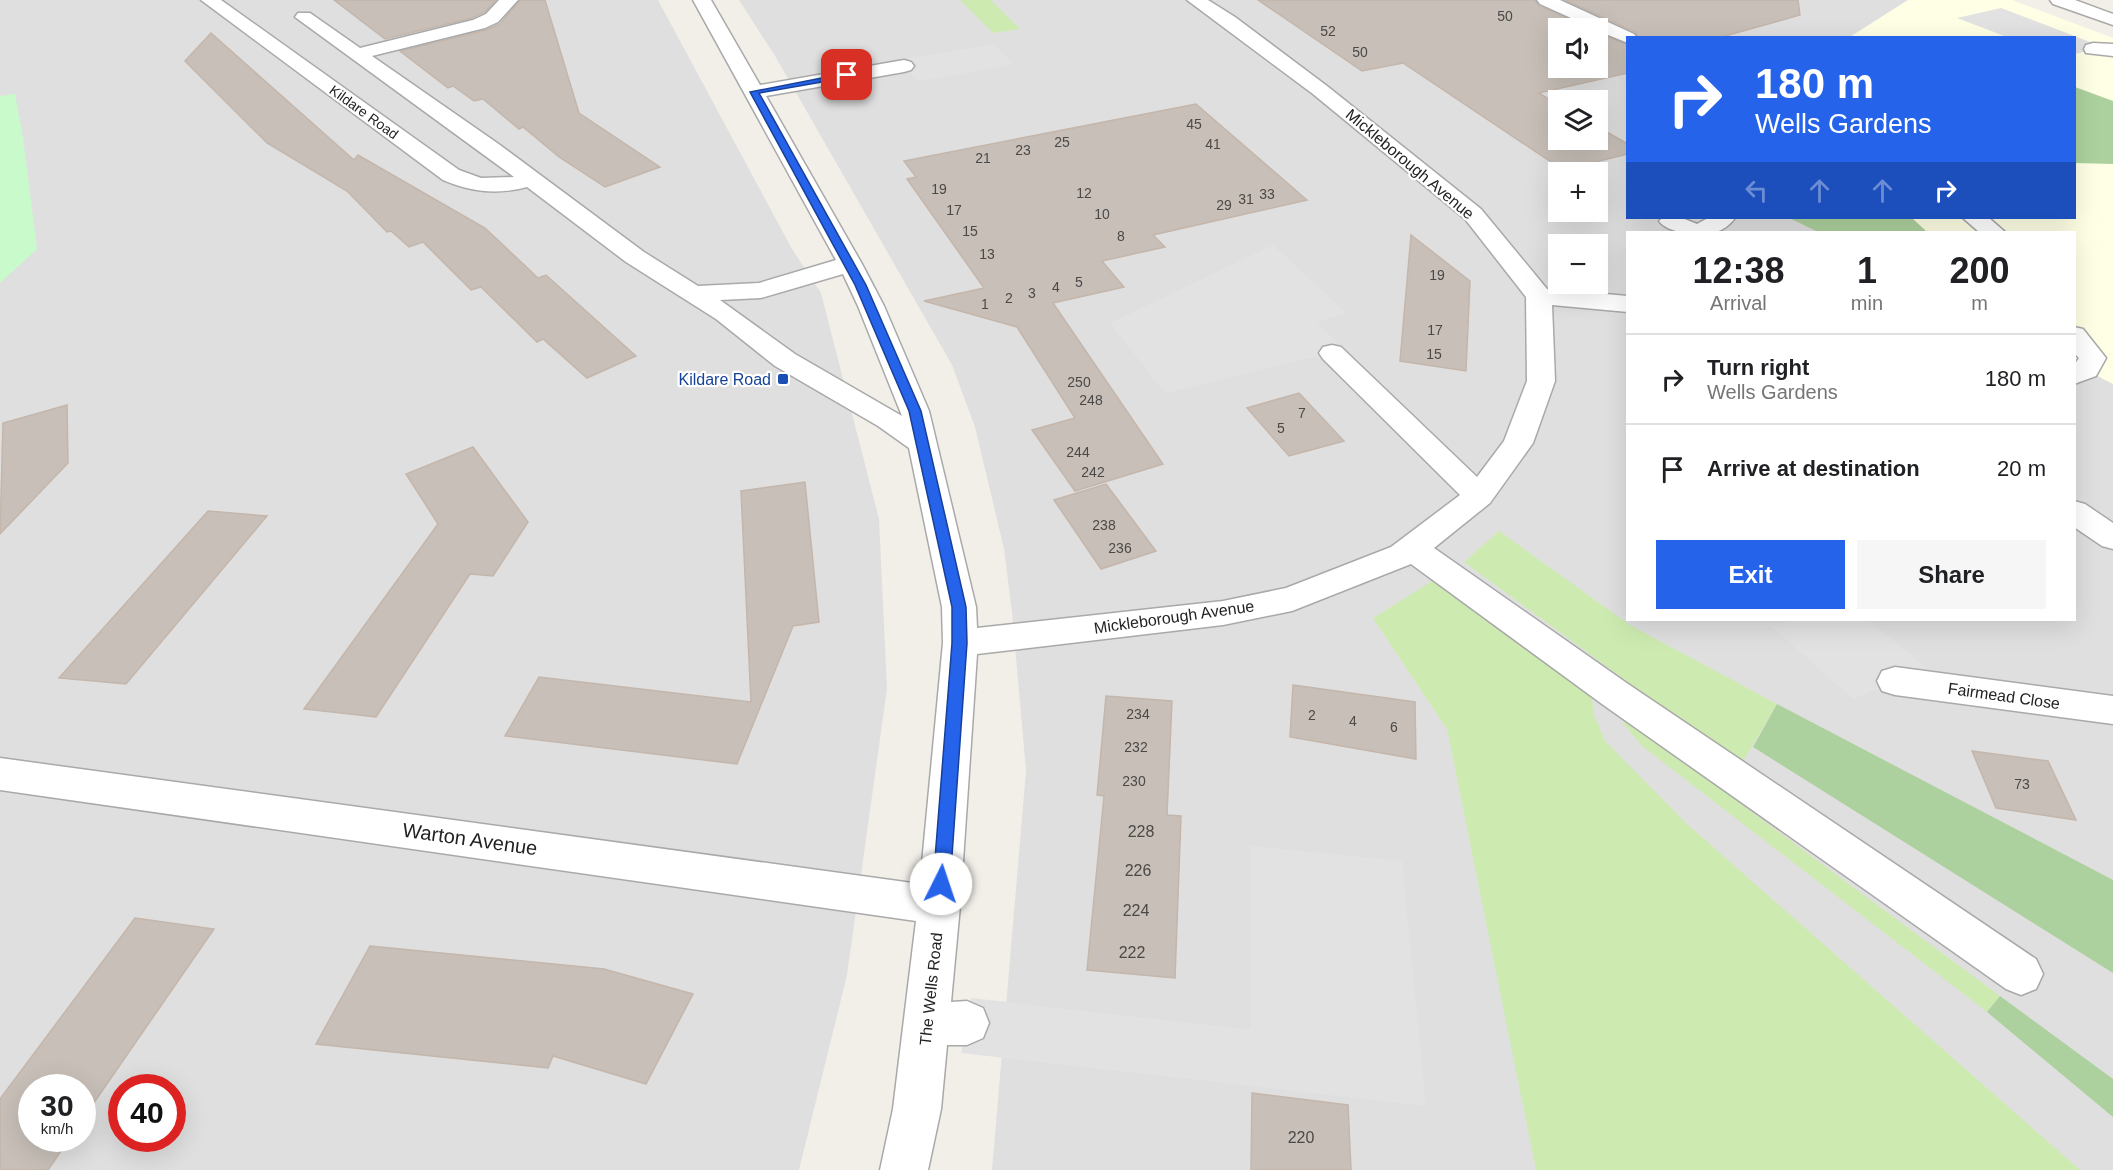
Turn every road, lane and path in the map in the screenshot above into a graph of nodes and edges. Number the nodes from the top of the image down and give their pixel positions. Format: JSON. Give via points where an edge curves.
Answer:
{"nodes":[{"id":1,"x":210,"y":0,"type":"edge"},
{"id":2,"x":509,"y":0,"type":"edge"},
{"id":3,"x":702,"y":0,"type":"edge"},
{"id":4,"x":1196,"y":0,"type":"edge"},
{"id":5,"x":1546,"y":0,"type":"edge"},
{"id":6,"x":2059,"y":0,"type":"edge"},
{"id":7,"x":303,"y":17,"type":"dead end"},
{"id":8,"x":2113,"y":20,"type":"edge"},
{"id":9,"x":1626,"y":37,"type":"edge"},
{"id":10,"x":2093,"y":49,"type":"dead end"},
{"id":11,"x":2113,"y":50,"type":"edge"},
{"id":12,"x":357,"y":54,"type":"junction"},
{"id":13,"x":904,"y":66,"type":"dead end"},
{"id":14,"x":754,"y":92,"type":"junction"},
{"id":15,"x":531,"y":179,"type":"junction"},
{"id":16,"x":1976,"y":219,"type":"edge"},
{"id":17,"x":1671,"y":221,"type":"dead end"},
{"id":18,"x":1713,"y":228,"type":"edge"},
{"id":19,"x":1992,"y":231,"type":"edge"},
{"id":20,"x":850,"y":264,"type":"junction"},
{"id":21,"x":693,"y":294,"type":"junction"},
{"id":22,"x":1539,"y":296,"type":"junction"},
{"id":23,"x":1626,"y":303,"type":"edge"},
{"id":24,"x":2076,"y":337,"type":"edge"},
{"id":25,"x":1332,"y":353,"type":"dead end"},
{"id":26,"x":2080,"y":373,"type":"edge"},
{"id":27,"x":921,"y":443,"type":"junction"},
{"id":28,"x":1479,"y":495,"type":"junction"},
{"id":29,"x":2076,"y":512,"type":"edge"},
{"id":30,"x":2113,"y":538,"type":"edge"},
{"id":31,"x":1412,"y":548,"type":"junction"},
{"id":32,"x":960,"y":643,"type":"junction"},
{"id":33,"x":1895,"y":681,"type":"dead end"},
{"id":34,"x":2113,"y":710,"type":"edge"},
{"id":35,"x":0,"y":774,"type":"edge"},
{"id":36,"x":939,"y":906,"type":"junction"},
{"id":37,"x":2021,"y":975,"type":"dead end"},
{"id":38,"x":904,"y":1170,"type":"edge"}],
"edges":[{"from":1,"to":15,"type":"street","name":"Kildare Road","via":[[451,175],[490,188]]},
{"from":2,"to":12,"type":"street","via":[[492,18],[479,24]]},
{"from":3,"to":14,"type":"street","name":"The Wells Road"},
{"from":4,"to":22,"type":"street","name":"Mickleborough Avenue","via":[[1320,90],[1473,214]]},
{"from":5,"to":9,"type":"street"},
{"from":6,"to":8,"type":"street"},
{"from":7,"to":12,"type":"street"},
{"from":10,"to":11,"type":"street"},
{"from":12,"to":15,"type":"street"},
{"from":13,"to":14,"type":"street"},
{"from":14,"to":20,"type":"street","name":"The Wells Road"},
{"from":15,"to":21,"type":"street","via":[[635,257]]},
{"from":16,"to":19,"type":"street"},
{"from":17,"to":18,"type":"street"},
{"from":20,"to":21,"type":"street","via":[[761,290]]},
{"from":20,"to":27,"type":"street","name":"The Wells Road","via":[[915,411]]},
{"from":21,"to":27,"type":"street","via":[[785,360]]},
{"from":22,"to":23,"type":"street"},
{"from":22,"to":28,"type":"street","name":"Mickleborough Avenue","via":[[1541,381],[1518,443]]},
{"from":24,"to":26,"type":"street","via":[[2093,358]]},
{"from":25,"to":28,"type":"street"},
{"from":27,"to":32,"type":"street","name":"The Wells Road","via":[[959,607]]},
{"from":28,"to":31,"type":"street","name":"Mickleborough Avenue"},
{"from":29,"to":30,"type":"street"},
{"from":31,"to":32,"type":"street","name":"Mickleborough Avenue","via":[[1292,599],[1223,613]]},
{"from":31,"to":37,"type":"street"},
{"from":32,"to":36,"type":"street","name":"The Wells Road"},
{"from":33,"to":34,"type":"street","name":"Fairmead Close"},
{"from":35,"to":36,"type":"street","name":"Warton Avenue"},
{"from":36,"to":38,"type":"street","name":"The Wells Road","via":[[947,1024],[917,1109]]}]}
